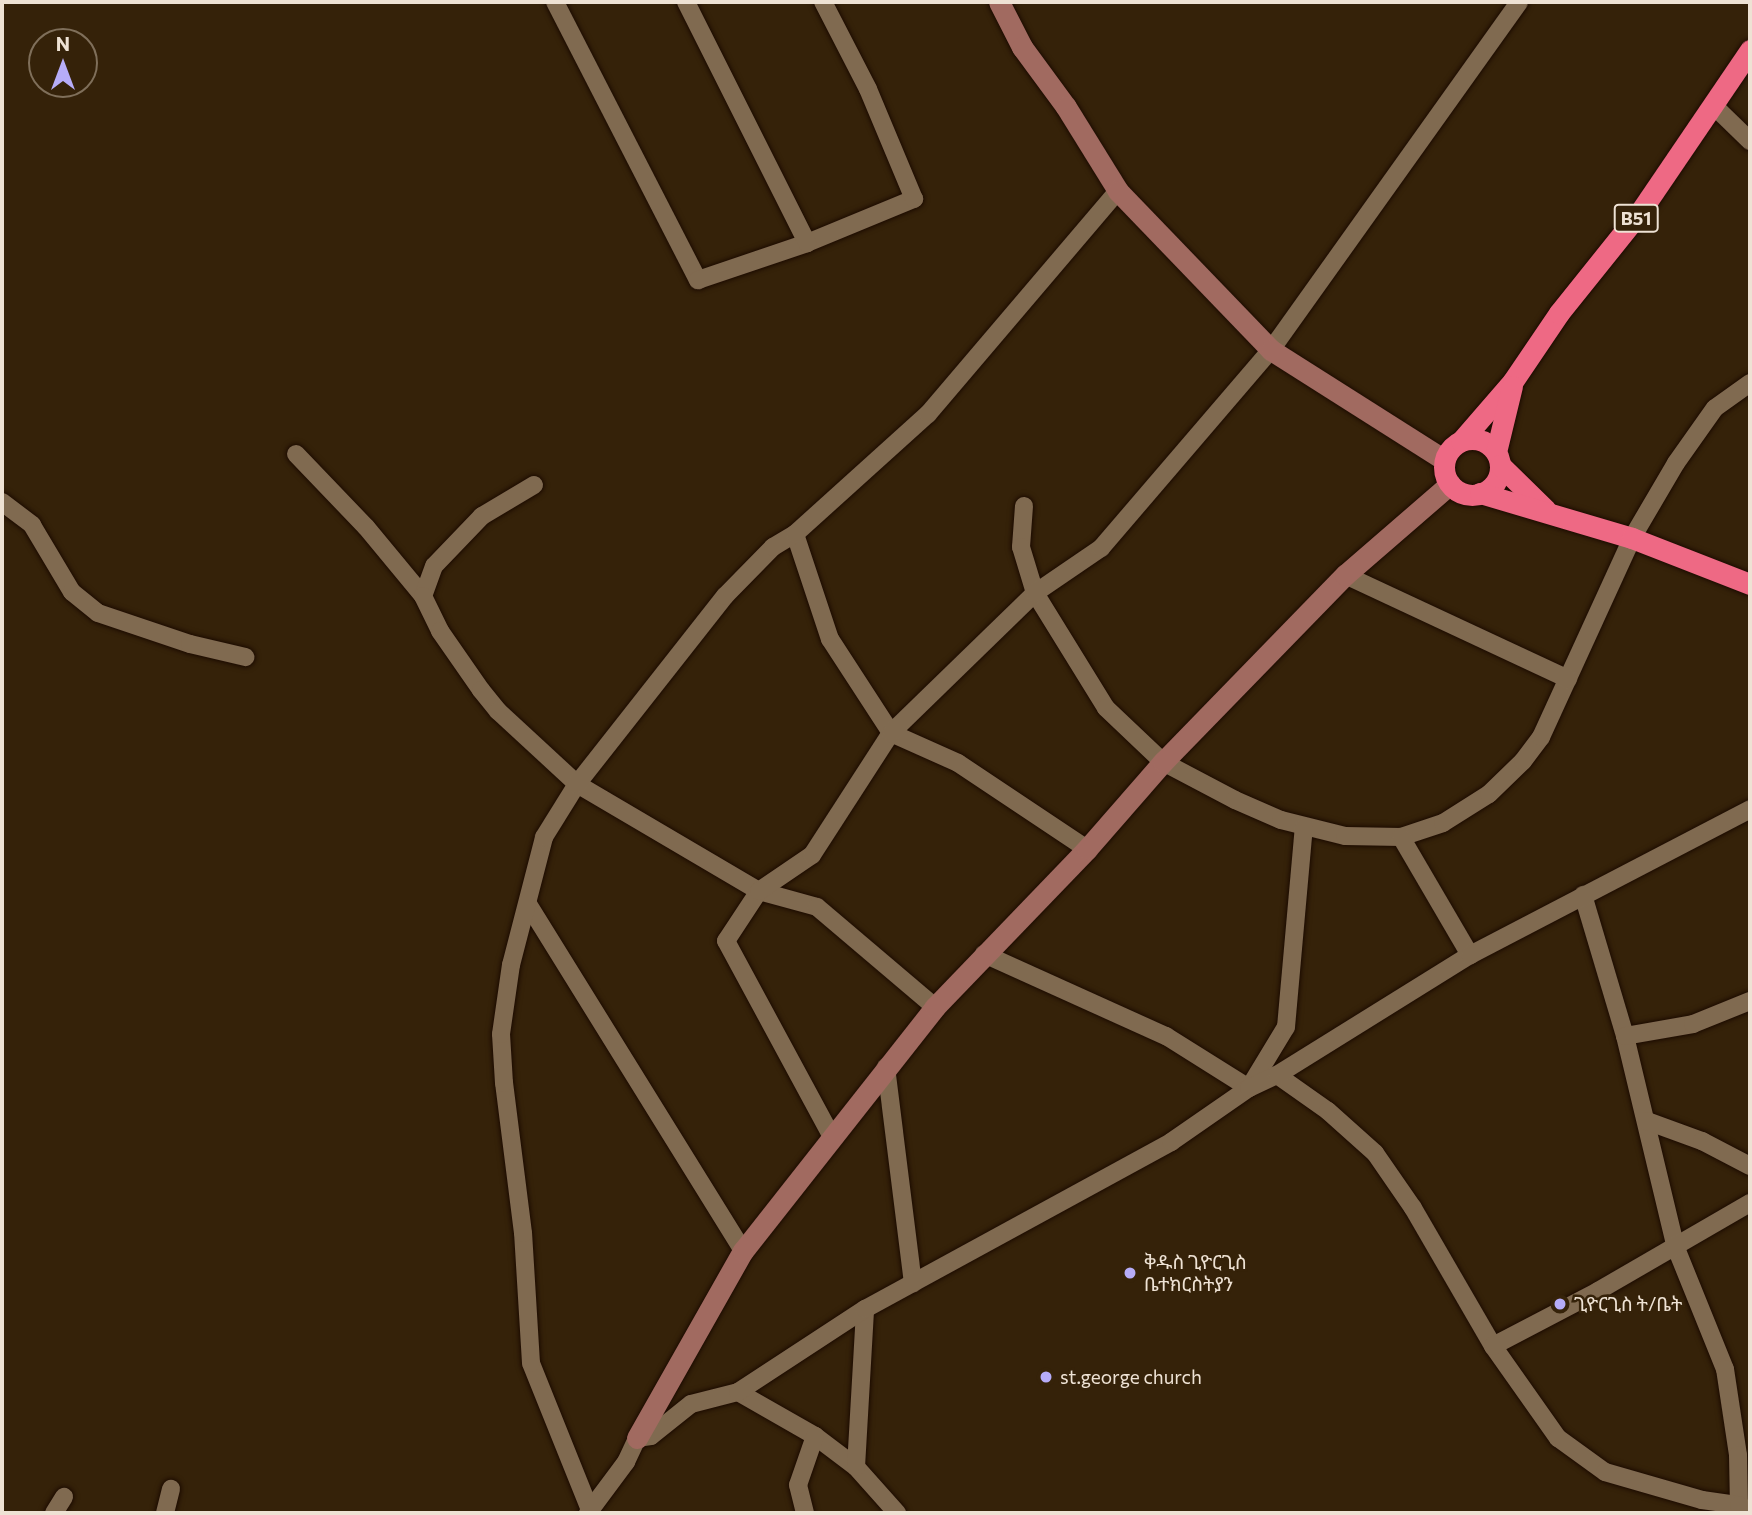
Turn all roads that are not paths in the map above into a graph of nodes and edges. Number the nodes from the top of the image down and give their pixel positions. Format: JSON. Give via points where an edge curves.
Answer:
{"nodes":[{"id":1,"x":555,"y":2,"type":"edge"},
{"id":2,"x":686,"y":2,"type":"edge"},
{"id":3,"x":823,"y":2,"type":"edge"},
{"id":4,"x":999,"y":2,"type":"edge"},
{"id":5,"x":1519,"y":2,"type":"edge"},
{"id":6,"x":1750,"y":50,"type":"edge"},
{"id":7,"x":1713,"y":105,"type":"junction"},
{"id":8,"x":1750,"y":141,"type":"edge"},
{"id":9,"x":1118,"y":191,"type":"junction"},
{"id":10,"x":807,"y":243,"type":"junction"},
{"id":11,"x":1270,"y":350,"type":"junction"},
{"id":12,"x":1513,"y":381,"type":"junction"},
{"id":13,"x":1750,"y":383,"type":"edge"},
{"id":14,"x":1461,"y":441,"type":"junction"},
{"id":15,"x":296,"y":454,"type":"dead end"},
{"id":16,"x":1498,"y":459,"type":"junction"},
{"id":17,"x":1444,"y":460,"type":"junction"},
{"id":18,"x":1450,"y":484,"type":"junction"},
{"id":19,"x":534,"y":485,"type":"dead end"},
{"id":20,"x":1480,"y":494,"type":"junction"},
{"id":21,"x":2,"y":502,"type":"edge"},
{"id":22,"x":1024,"y":506,"type":"dead end"},
{"id":23,"x":1548,"y":512,"type":"junction"},
{"id":24,"x":795,"y":534,"type":"junction"},
{"id":25,"x":1632,"y":538,"type":"junction"},
{"id":26,"x":1345,"y":575,"type":"junction"},
{"id":27,"x":1750,"y":584,"type":"edge"},
{"id":28,"x":1035,"y":593,"type":"junction"},
{"id":29,"x":423,"y":596,"type":"junction"},
{"id":30,"x":245,"y":657,"type":"dead end"},
{"id":31,"x":1568,"y":679,"type":"junction"},
{"id":32,"x":891,"y":733,"type":"junction"},
{"id":33,"x":1163,"y":762,"type":"junction"},
{"id":34,"x":577,"y":784,"type":"junction"},
{"id":35,"x":1750,"y":809,"type":"edge"},
{"id":36,"x":1304,"y":827,"type":"junction"},
{"id":37,"x":1401,"y":837,"type":"junction"},
{"id":38,"x":1087,"y":849,"type":"junction"},
{"id":39,"x":759,"y":891,"type":"junction"},
{"id":40,"x":1583,"y":895,"type":"junction"},
{"id":41,"x":528,"y":904,"type":"junction"},
{"id":42,"x":984,"y":954,"type":"junction"},
{"id":43,"x":1470,"y":955,"type":"junction"},
{"id":44,"x":1750,"y":1002,"type":"edge"},
{"id":45,"x":936,"y":1007,"type":"junction"},
{"id":46,"x":1625,"y":1036,"type":"junction"},
{"id":47,"x":886,"y":1067,"type":"junction"},
{"id":48,"x":1277,"y":1075,"type":"junction"},
{"id":49,"x":1250,"y":1088,"type":"junction"},
{"id":50,"x":1647,"y":1121,"type":"junction"},
{"id":51,"x":832,"y":1137,"type":"junction"},
{"id":52,"x":1750,"y":1166,"type":"edge"},
{"id":53,"x":1750,"y":1203,"type":"edge"},
{"id":54,"x":1676,"y":1248,"type":"junction"},
{"id":55,"x":743,"y":1251,"type":"junction"},
{"id":56,"x":913,"y":1283,"type":"junction"},
{"id":57,"x":865,"y":1309,"type":"junction"},
{"id":58,"x":1493,"y":1346,"type":"junction"},
{"id":59,"x":738,"y":1392,"type":"junction"},
{"id":60,"x":815,"y":1436,"type":"junction"},
{"id":61,"x":637,"y":1438,"type":"junction"},
{"id":62,"x":856,"y":1467,"type":"junction"},
{"id":63,"x":171,"y":1489,"type":"dead end"},
{"id":64,"x":64,"y":1497,"type":"dead end"},
{"id":65,"x":1698,"y":1507,"type":"edge"},
{"id":66,"x":1745,"y":1508,"type":"edge"},
{"id":67,"x":589,"y":1512,"type":"edge"},
{"id":68,"x":54,"y":1513,"type":"edge"},
{"id":69,"x":165,"y":1513,"type":"edge"},
{"id":70,"x":805,"y":1513,"type":"edge"},
{"id":71,"x":896,"y":1513,"type":"edge"}],
"edges":[{"from":1,"to":10,"type":"street","via":[[698,280]]},
{"from":2,"to":10,"type":"street"},
{"from":3,"to":10,"type":"street","via":[[868,89],[914,199]]},
{"from":4,"to":9,"type":"street","via":[[1022,47]]},
{"from":5,"to":11,"type":"street"},
{"from":6,"to":7,"type":"highway","number":"B51"},
{"from":7,"to":8,"type":"street"},
{"from":7,"to":12,"type":"highway","number":"B51","via":[[1640,212],[1559,313]]},
{"from":9,"to":11,"type":"street"},
{"from":9,"to":24,"type":"street","via":[[928,414]]},
{"from":11,"to":17,"type":"street"},
{"from":11,"to":28,"type":"street","via":[[1101,548]]},
{"from":12,"to":14,"type":"highway","number":"B51"},
{"from":12,"to":16,"type":"highway","number":"B51"},
{"from":13,"to":25,"type":"street","via":[[1715,408]]},
{"from":14,"to":16,"type":"highway","via":[[1486,443]]},
{"from":14,"to":17,"type":"highway","number":"B51"},
{"from":15,"to":29,"type":"street","via":[[366,527]]},
{"from":16,"to":20,"type":"highway","number":"B51","via":[[1497,480]]},
{"from":16,"to":23,"type":"highway"},
{"from":17,"to":18,"type":"highway"},
{"from":18,"to":20,"type":"highway","via":[[1458,492]]},
{"from":18,"to":26,"type":"street"},
{"from":19,"to":29,"type":"street","via":[[482,516],[434,566]]},
{"from":20,"to":23,"type":"highway"},
{"from":21,"to":30,"type":"street","via":[[32,526],[72,592],[98,613],[190,645]]},
{"from":22,"to":28,"type":"street","via":[[1021,547]]},
{"from":23,"to":25,"type":"highway"},
{"from":24,"to":32,"type":"street","via":[[830,639]]},
{"from":24,"to":34,"type":"street","via":[[773,547],[725,596]]},
{"from":25,"to":27,"type":"highway"},
{"from":25,"to":31,"type":"street"},
{"from":26,"to":31,"type":"street"},
{"from":26,"to":33,"type":"street"},
{"from":28,"to":32,"type":"street"},
{"from":28,"to":33,"type":"street","via":[[1106,708]]},
{"from":29,"to":34,"type":"street","via":[[440,631],[489,701]]},
{"from":31,"to":37,"type":"street","via":[[1541,737],[1497,786],[1443,824]]},
{"from":32,"to":38,"type":"street","via":[[958,764]]},
{"from":32,"to":39,"type":"street","via":[[812,855]]},
{"from":33,"to":36,"type":"street","via":[[1235,800]]},
{"from":33,"to":38,"type":"street"},
{"from":34,"to":39,"type":"street"},
{"from":34,"to":41,"type":"street","via":[[544,838]]},
{"from":35,"to":40,"type":"street"},
{"from":36,"to":37,"type":"street","via":[[1345,836]]},
{"from":36,"to":49,"type":"street","via":[[1286,1027]]},
{"from":37,"to":43,"type":"street"},
{"from":38,"to":42,"type":"street"},
{"from":39,"to":45,"type":"street","via":[[817,906]]},
{"from":39,"to":51,"type":"street","via":[[726,941]]},
{"from":40,"to":43,"type":"street"},
{"from":40,"to":46,"type":"street"},
{"from":41,"to":55,"type":"street"},
{"from":41,"to":67,"type":"street","via":[[511,965],[501,1034],[523,1233],[531,1363]]},
{"from":42,"to":45,"type":"street"},
{"from":42,"to":49,"type":"street","via":[[1166,1036]]},
{"from":43,"to":48,"type":"street"},
{"from":44,"to":46,"type":"street","via":[[1693,1024]]},
{"from":45,"to":47,"type":"street"},
{"from":46,"to":50,"type":"street"},
{"from":47,"to":51,"type":"street"},
{"from":47,"to":56,"type":"street"},
{"from":48,"to":49,"type":"street"},
{"from":48,"to":58,"type":"street","via":[[1376,1153]]},
{"from":49,"to":56,"type":"street","via":[[1171,1142]]},
{"from":50,"to":52,"type":"street","via":[[1702,1141]]},
{"from":50,"to":54,"type":"street"},
{"from":51,"to":55,"type":"street"},
{"from":53,"to":54,"type":"street"},
{"from":54,"to":58,"type":"street"},
{"from":54,"to":66,"type":"street","via":[[1725,1369]]},
{"from":55,"to":61,"type":"street"},
{"from":56,"to":57,"type":"street"},
{"from":57,"to":59,"type":"street"},
{"from":57,"to":62,"type":"street"},
{"from":58,"to":65,"type":"street","via":[[1558,1438],[1605,1472]]},
{"from":59,"to":60,"type":"street"},
{"from":59,"to":61,"type":"street","via":[[691,1404],[651,1436]]},
{"from":60,"to":62,"type":"street"},
{"from":60,"to":70,"type":"street","via":[[798,1485]]},
{"from":61,"to":67,"type":"street","via":[[626,1462]]},
{"from":62,"to":71,"type":"street"},
{"from":63,"to":69,"type":"street"},
{"from":64,"to":68,"type":"street"},
{"from":65,"to":66,"type":"street"}]}
